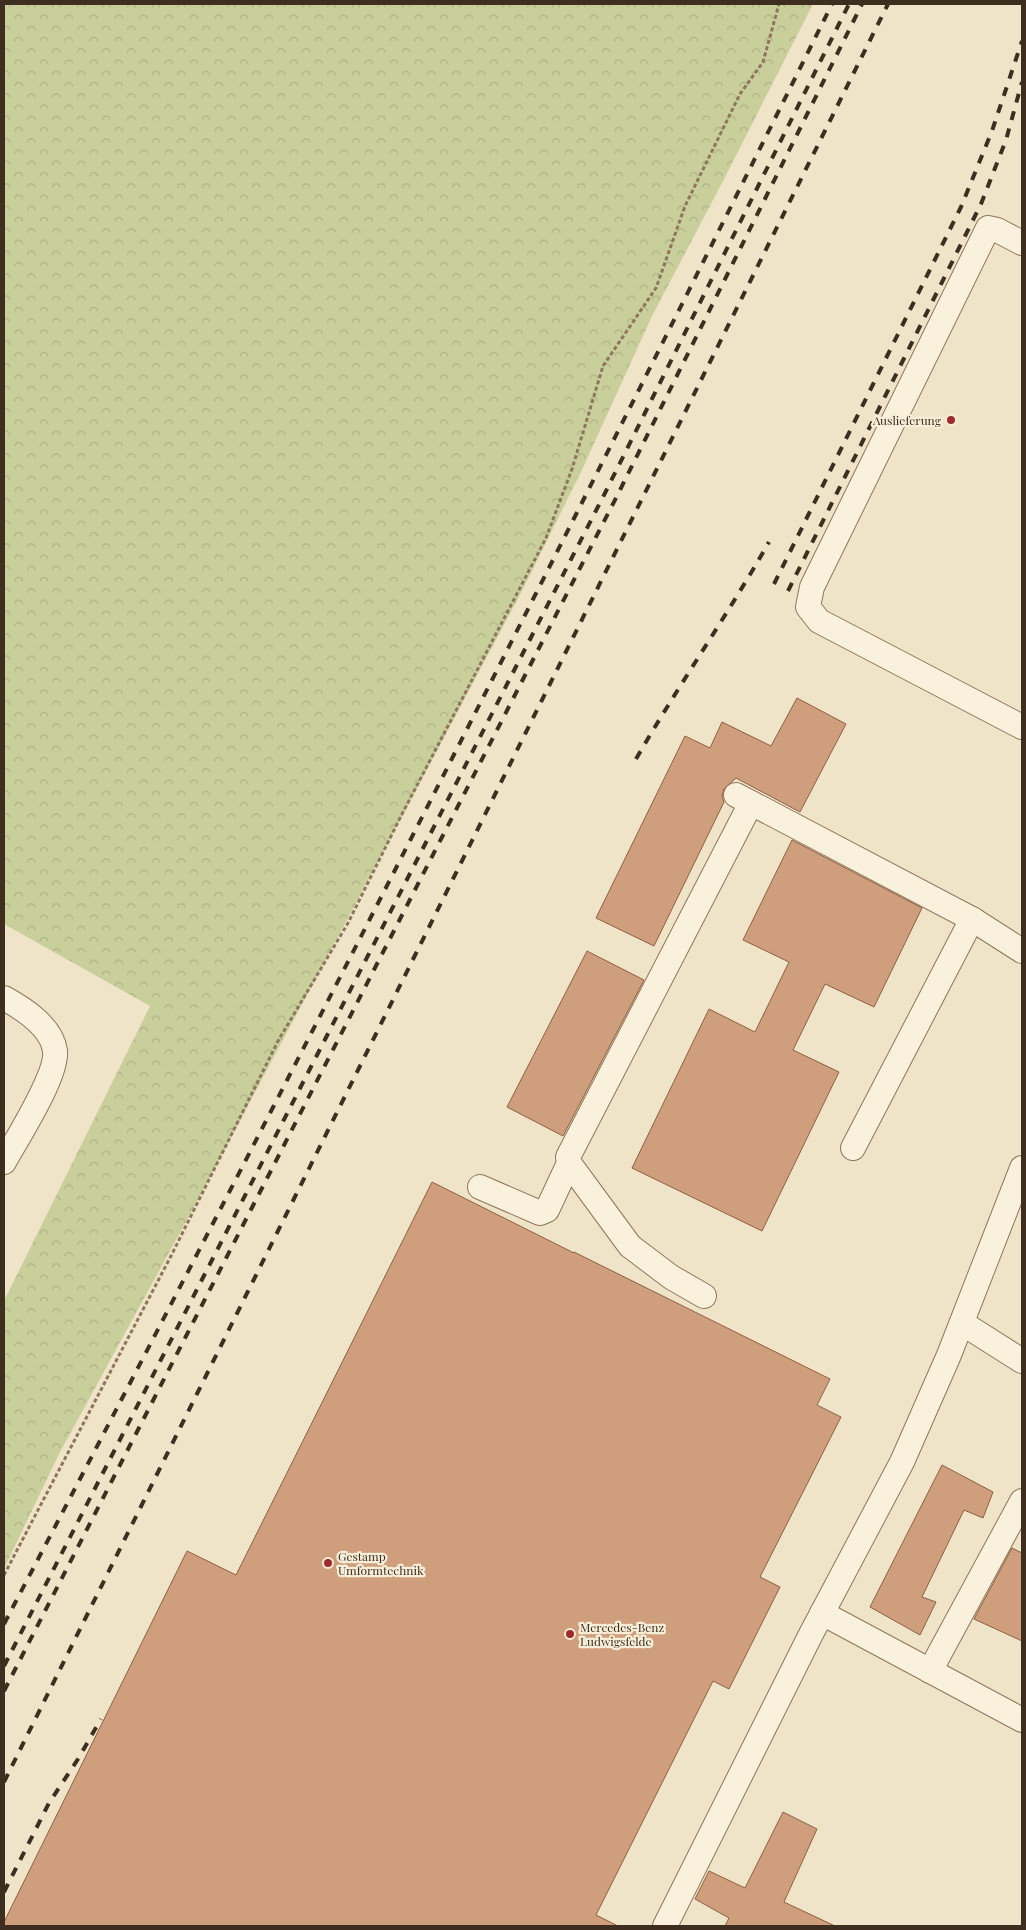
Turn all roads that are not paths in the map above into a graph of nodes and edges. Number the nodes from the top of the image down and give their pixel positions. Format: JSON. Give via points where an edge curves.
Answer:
{"nodes":[{"id":1,"x":1022,"y":243,"type":"edge"},
{"id":2,"x":1022,"y":727,"type":"edge"},
{"id":3,"x":972,"y":919,"type":"junction"},
{"id":4,"x":1022,"y":952,"type":"edge"},
{"id":5,"x":4,"y":998,"type":"edge"},
{"id":6,"x":852,"y":1148,"type":"dead end"},
{"id":7,"x":4,"y":1162,"type":"edge"},
{"id":8,"x":569,"y":1164,"type":"junction"},
{"id":9,"x":1022,"y":1168,"type":"edge"},
{"id":10,"x":480,"y":1187,"type":"dead end"},
{"id":11,"x":704,"y":1296,"type":"dead end"},
{"id":12,"x":962,"y":1323,"type":"junction"},
{"id":13,"x":1022,"y":1361,"type":"edge"},
{"id":14,"x":1022,"y":1501,"type":"edge"},
{"id":15,"x":822,"y":1612,"type":"junction"},
{"id":16,"x":930,"y":1671,"type":"junction"},
{"id":17,"x":1022,"y":1720,"type":"edge"},
{"id":18,"x":665,"y":1926,"type":"edge"}],
"edges":[{"from":1,"to":2,"type":"lane","via":[[988,228],[812,587],[808,607],[819,621]]},
{"from":3,"to":4,"type":"lane"},
{"from":3,"to":6,"type":"lane"},
{"from":3,"to":8,"type":"lane","via":[[744,799],[570,1151]]},
{"from":5,"to":7,"type":"lane","via":[[21,1007],[46,1029],[55,1052],[49,1080]]},
{"from":8,"to":10,"type":"lane","via":[[547,1210],[540,1213]]},
{"from":8,"to":11,"type":"lane","via":[[630,1246],[671,1277]]},
{"from":9,"to":12,"type":"lane"},
{"from":12,"to":13,"type":"lane"},
{"from":12,"to":15,"type":"lane","via":[[902,1462]]},
{"from":14,"to":16,"type":"lane"},
{"from":15,"to":16,"type":"lane"},
{"from":15,"to":18,"type":"lane"},
{"from":16,"to":17,"type":"lane"}]}
